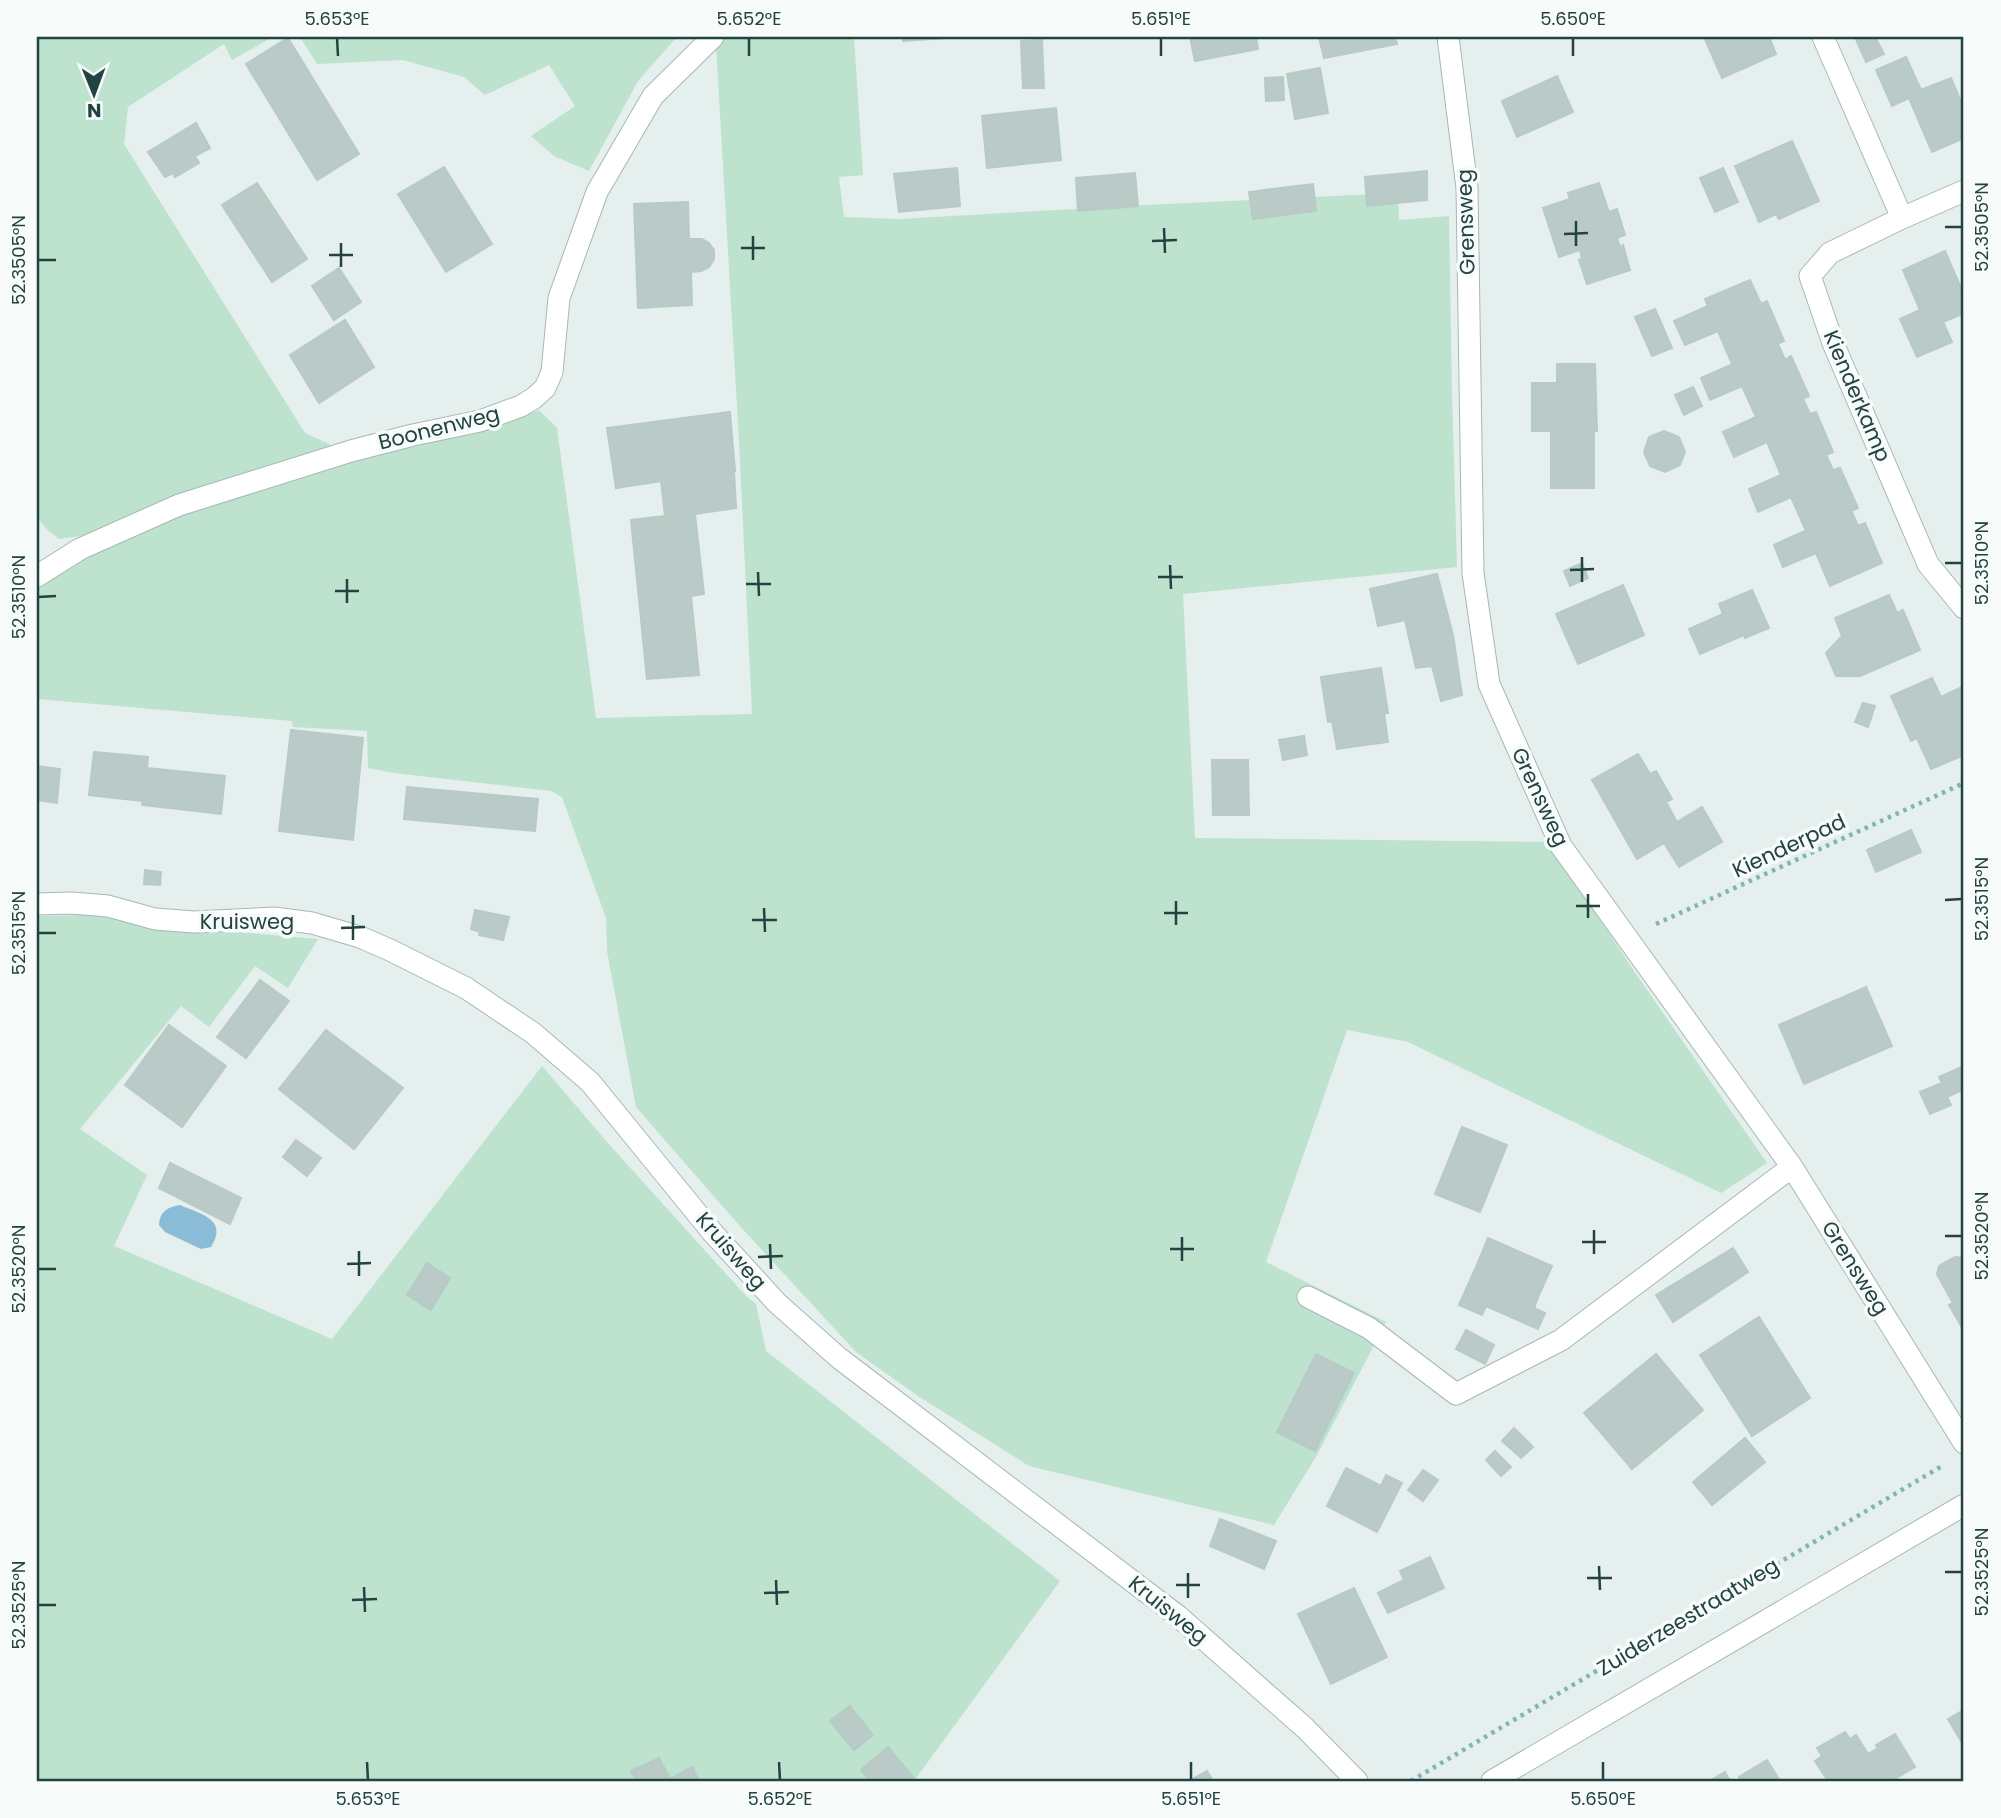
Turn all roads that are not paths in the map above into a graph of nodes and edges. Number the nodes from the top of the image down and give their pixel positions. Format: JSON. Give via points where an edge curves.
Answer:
{"nodes":[{"id":1,"x":713,"y":37,"type":"edge"},
{"id":2,"x":1448,"y":37,"type":"edge"},
{"id":3,"x":1823,"y":37,"type":"edge"},
{"id":4,"x":1964,"y":191,"type":"edge"},
{"id":5,"x":1902,"y":218,"type":"junction"},
{"id":6,"x":39,"y":566,"type":"edge"},
{"id":7,"x":1964,"y":608,"type":"edge"},
{"id":8,"x":37,"y":904,"type":"edge"},
{"id":9,"x":1792,"y":1167,"type":"junction"},
{"id":10,"x":1308,"y":1297,"type":"dead end"},
{"id":11,"x":1958,"y":1452,"type":"edge"},
{"id":12,"x":1964,"y":1505,"type":"edge"},
{"id":13,"x":1357,"y":1781,"type":"edge"},
{"id":14,"x":1492,"y":1781,"type":"edge"}],
"edges":[{"from":1,"to":6,"type":"street","name":"Boonenweg","via":[[653,96],[597,192],[559,298],[552,372],[534,398],[480,421],[351,451],[179,505]]},
{"from":2,"to":9,"type":"street","name":"Grensweg","via":[[1467,188],[1473,573],[1489,684],[1561,846]]},
{"from":3,"to":5,"type":"street"},
{"from":4,"to":5,"type":"street","name":"Kienderkamp"},
{"from":5,"to":7,"type":"street","name":"Kienderkamp","via":[[1830,253],[1810,276],[1833,343],[1928,564]]},
{"from":8,"to":13,"type":"street","name":"Kruisweg","via":[[108,906],[155,919],[194,922],[274,918],[312,923],[360,937],[466,988],[533,1033],[590,1082],[713,1233],[797,1322],[1178,1616],[1305,1728]]},
{"from":9,"to":10,"type":"street","via":[[1561,1340],[1456,1394],[1369,1328]]},
{"from":9,"to":11,"type":"street","name":"Grensweg"},
{"from":12,"to":14,"type":"street","name":"Zuiderzeestraatweg"}]}
